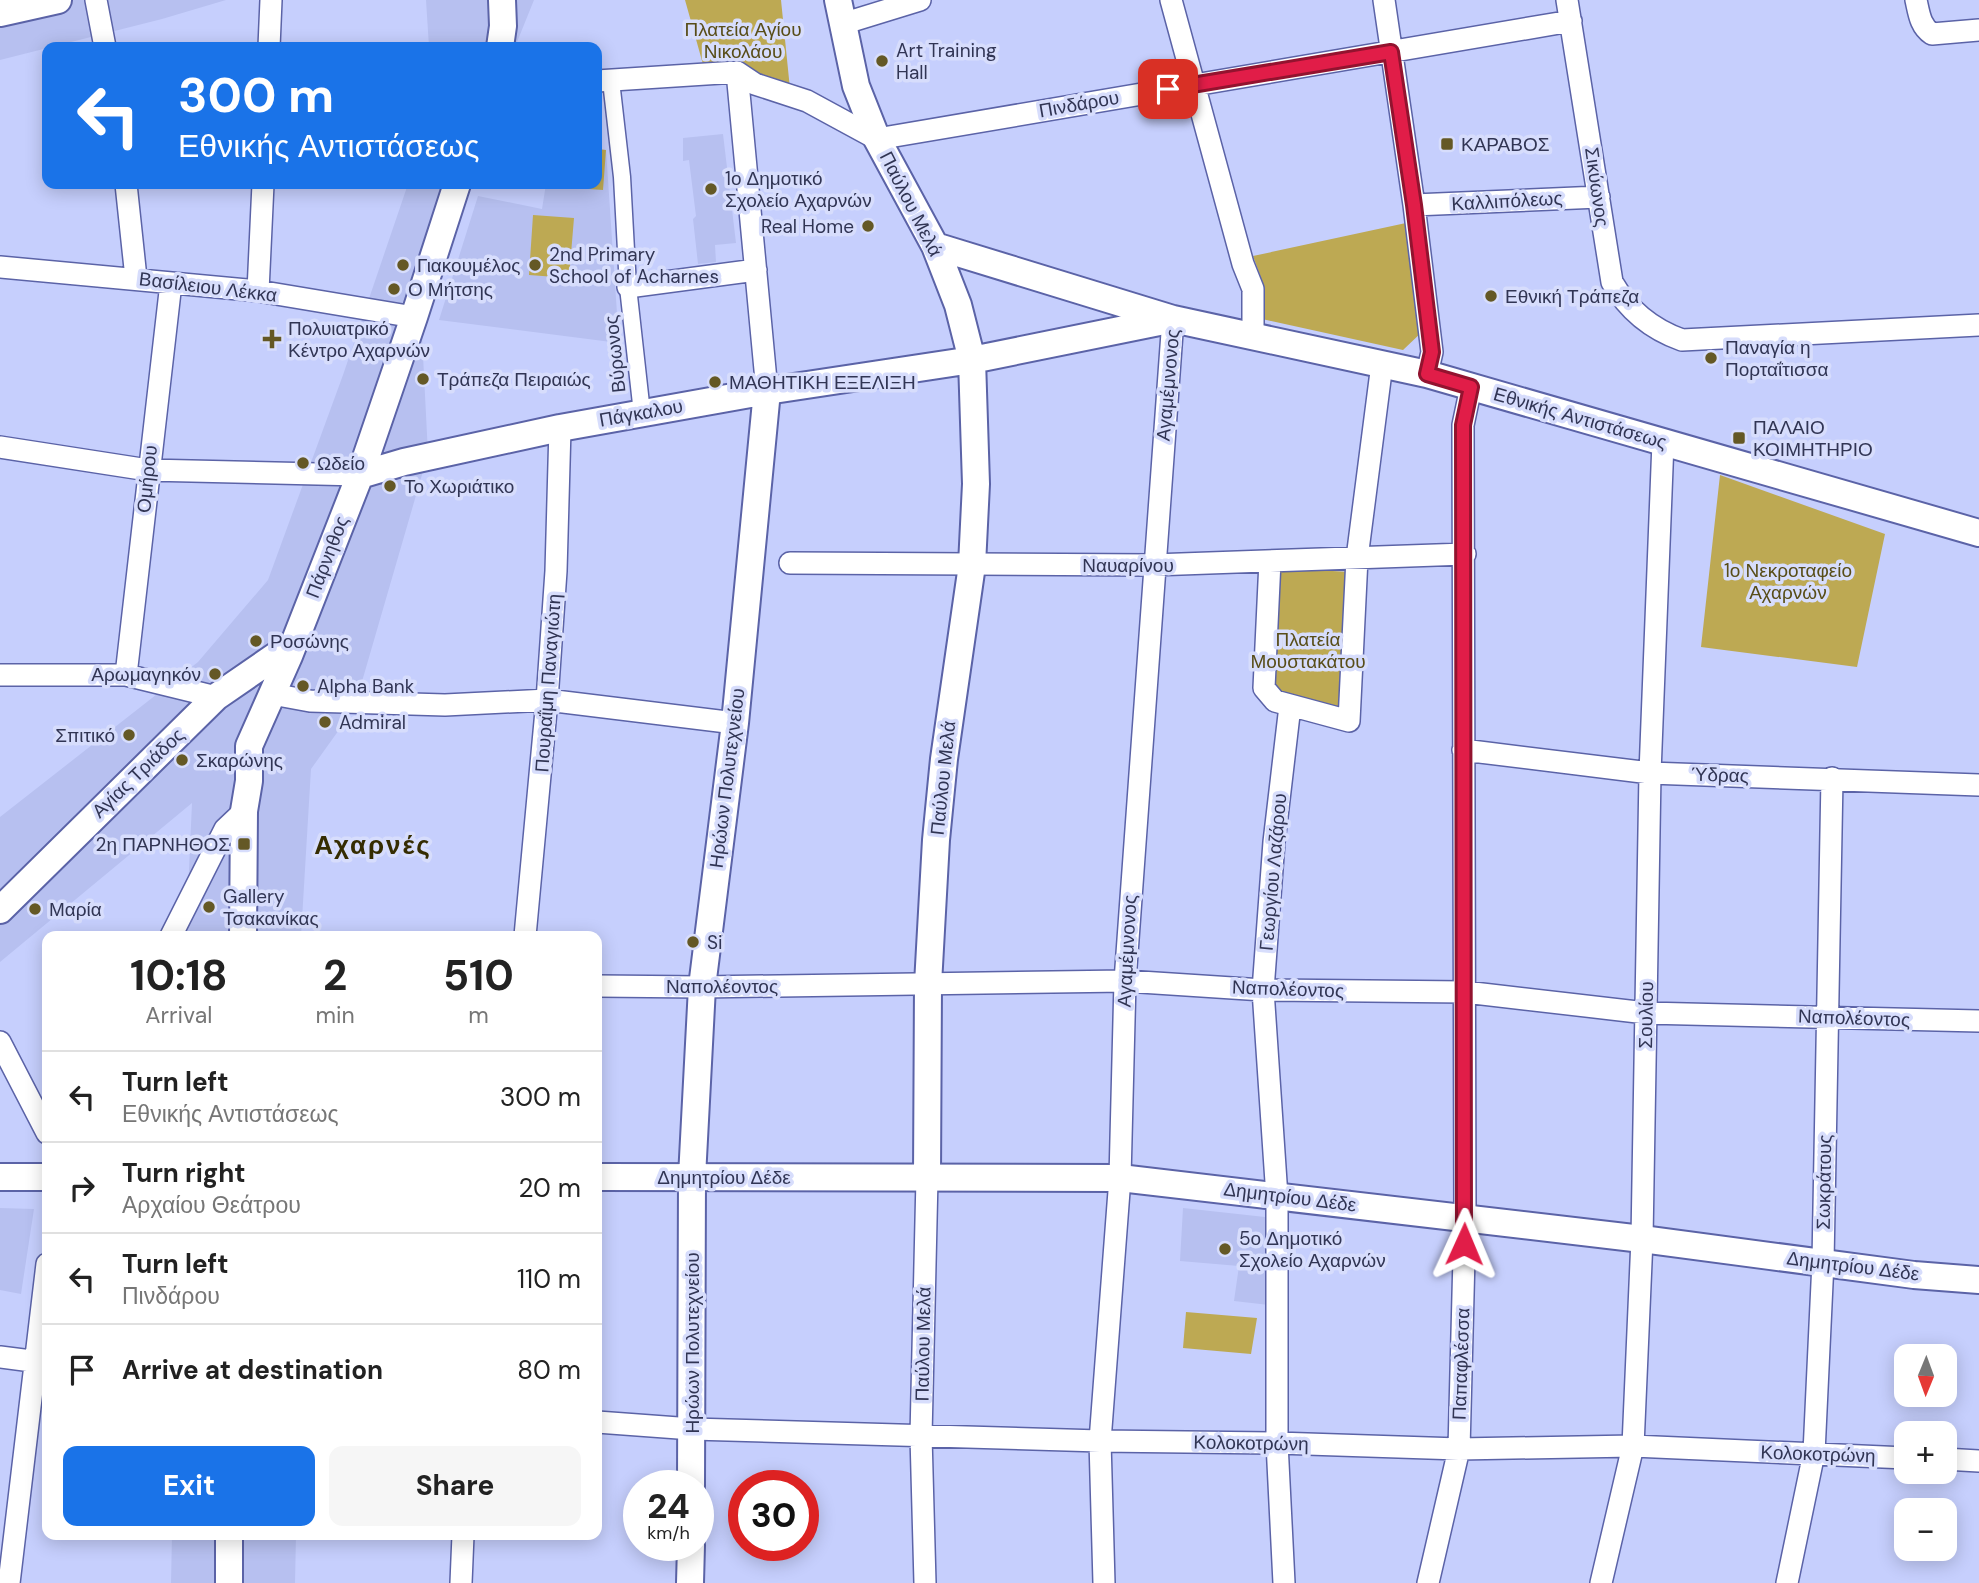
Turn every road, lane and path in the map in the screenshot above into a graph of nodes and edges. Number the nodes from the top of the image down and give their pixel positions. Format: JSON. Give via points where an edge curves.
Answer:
{"nodes":[{"id":1,"x":58,"y":0,"type":"edge"},
{"id":2,"x":96,"y":0,"type":"edge"},
{"id":3,"x":271,"y":0,"type":"edge"},
{"id":4,"x":502,"y":0,"type":"edge"},
{"id":5,"x":920,"y":0,"type":"edge"},
{"id":6,"x":1171,"y":0,"type":"edge"},
{"id":7,"x":1384,"y":0,"type":"edge"},
{"id":8,"x":1916,"y":0,"type":"edge"},
{"id":9,"x":1569,"y":10,"type":"edge"},
{"id":10,"x":840,"y":12,"type":"edge"},
{"id":11,"x":0,"y":13,"type":"edge"},
{"id":12,"x":1979,"y":30,"type":"edge"},
{"id":13,"x":104,"y":42,"type":"edge"},
{"id":14,"x":269,"y":42,"type":"edge"},
{"id":15,"x":501,"y":42,"type":"edge"},
{"id":16,"x":1391,"y":52,"type":"junction"},
{"id":17,"x":737,"y":72,"type":"junction"},
{"id":18,"x":604,"y":81,"type":"edge"},
{"id":19,"x":1194,"y":85,"type":"junction"},
{"id":20,"x":877,"y":139,"type":"junction"},
{"id":21,"x":126,"y":189,"type":"edge"},
{"id":22,"x":263,"y":189,"type":"edge"},
{"id":23,"x":455,"y":189,"type":"edge"},
{"id":24,"x":1599,"y":197,"type":"junction"},
{"id":25,"x":1414,"y":205,"type":"junction"},
{"id":26,"x":935,"y":246,"type":"junction"},
{"id":27,"x":0,"y":267,"type":"edge"},
{"id":28,"x":756,"y":270,"type":"junction"},
{"id":29,"x":135,"y":278,"type":"junction"},
{"id":30,"x":171,"y":283,"type":"junction"},
{"id":31,"x":628,"y":287,"type":"junction"},
{"id":32,"x":258,"y":291,"type":"junction"},
{"id":33,"x":414,"y":317,"type":"junction"},
{"id":34,"x":1173,"y":319,"type":"junction"},
{"id":35,"x":1979,"y":325,"type":"edge"},
{"id":36,"x":1253,"y":337,"type":"junction"},
{"id":37,"x":972,"y":360,"type":"junction"},
{"id":38,"x":1382,"y":365,"type":"junction"},
{"id":39,"x":1427,"y":374,"type":"junction"},
{"id":40,"x":1471,"y":387,"type":"junction"},
{"id":41,"x":767,"y":391,"type":"junction"},
{"id":42,"x":642,"y":413,"type":"junction"},
{"id":43,"x":559,"y":428,"type":"junction"},
{"id":44,"x":1663,"y":442,"type":"junction"},
{"id":45,"x":0,"y":447,"type":"edge"},
{"id":46,"x":148,"y":470,"type":"junction"},
{"id":47,"x":359,"y":475,"type":"junction"},
{"id":48,"x":1979,"y":533,"type":"edge"},
{"id":49,"x":1465,"y":554,"type":"junction"},
{"id":50,"x":1357,"y":558,"type":"junction"},
{"id":51,"x":1270,"y":561,"type":"junction"},
{"id":52,"x":790,"y":563,"type":"dead end"},
{"id":53,"x":972,"y":565,"type":"junction"},
{"id":54,"x":1153,"y":565,"type":"junction"},
{"id":55,"x":289,"y":656,"type":"junction"},
{"id":56,"x":0,"y":675,"type":"edge"},
{"id":57,"x":126,"y":675,"type":"junction"},
{"id":58,"x":272,"y":694,"type":"junction"},
{"id":59,"x":216,"y":697,"type":"junction"},
{"id":60,"x":547,"y":700,"type":"junction"},
{"id":61,"x":1290,"y":706,"type":"junction"},
{"id":62,"x":735,"y":723,"type":"junction"},
{"id":63,"x":1463,"y":750,"type":"junction"},
{"id":64,"x":1650,"y":773,"type":"junction"},
{"id":65,"x":1832,"y":778,"type":"junction"},
{"id":66,"x":1979,"y":785,"type":"edge"},
{"id":67,"x":244,"y":811,"type":"junction"},
{"id":68,"x":0,"y":910,"type":"edge"},
{"id":69,"x":174,"y":931,"type":"edge"},
{"id":70,"x":243,"y":931,"type":"edge"},
{"id":71,"x":525,"y":931,"type":"edge"},
{"id":72,"x":1125,"y":981,"type":"junction"},
{"id":73,"x":928,"y":984,"type":"junction"},
{"id":74,"x":602,"y":986,"type":"edge"},
{"id":75,"x":702,"y":987,"type":"junction"},
{"id":76,"x":1263,"y":990,"type":"junction"},
{"id":77,"x":1465,"y":992,"type":"junction"},
{"id":78,"x":1646,"y":1013,"type":"junction"},
{"id":79,"x":1827,"y":1017,"type":"junction"},
{"id":80,"x":1979,"y":1021,"type":"edge"},
{"id":81,"x":0,"y":1042,"type":"edge"},
{"id":82,"x":42,"y":1123,"type":"edge"},
{"id":83,"x":0,"y":1177,"type":"edge"},
{"id":84,"x":42,"y":1177,"type":"edge"},
{"id":85,"x":602,"y":1177,"type":"edge"},
{"id":86,"x":692,"y":1177,"type":"junction"},
{"id":87,"x":927,"y":1178,"type":"junction"},
{"id":88,"x":1120,"y":1178,"type":"junction"},
{"id":89,"x":1277,"y":1197,"type":"junction"},
{"id":90,"x":1465,"y":1218,"type":"junction"},
{"id":91,"x":1643,"y":1239,"type":"junction"},
{"id":92,"x":1823,"y":1262,"type":"junction"},
{"id":93,"x":1979,"y":1280,"type":"edge"},
{"id":94,"x":0,"y":1357,"type":"edge"},
{"id":95,"x":41,"y":1363,"type":"edge"},
{"id":96,"x":602,"y":1422,"type":"edge"},
{"id":97,"x":692,"y":1429,"type":"junction"},
{"id":98,"x":921,"y":1436,"type":"junction"},
{"id":99,"x":1100,"y":1441,"type":"junction"},
{"id":100,"x":1277,"y":1443,"type":"junction"},
{"id":101,"x":1633,"y":1447,"type":"junction"},
{"id":102,"x":1458,"y":1449,"type":"junction"},
{"id":103,"x":1814,"y":1454,"type":"junction"},
{"id":104,"x":1894,"y":1457,"type":"edge"},
{"id":105,"x":1957,"y":1460,"type":"edge"},
{"id":106,"x":1979,"y":1461,"type":"edge"},
{"id":107,"x":691,"y":1470,"type":"edge"},
{"id":108,"x":229,"y":1540,"type":"edge"},
{"id":109,"x":463,"y":1540,"type":"edge"},
{"id":110,"x":691,"y":1561,"type":"edge"},
{"id":111,"x":9,"y":1583,"type":"edge"},
{"id":112,"x":229,"y":1583,"type":"edge"},
{"id":113,"x":461,"y":1583,"type":"edge"},
{"id":114,"x":690,"y":1583,"type":"edge"},
{"id":115,"x":925,"y":1583,"type":"edge"},
{"id":116,"x":1104,"y":1583,"type":"edge"},
{"id":117,"x":1284,"y":1583,"type":"edge"},
{"id":118,"x":1427,"y":1583,"type":"edge"},
{"id":119,"x":1601,"y":1583,"type":"edge"},
{"id":120,"x":1787,"y":1583,"type":"edge"}],
"edges":[{"from":1,"to":11,"type":"street"},
{"from":2,"to":13,"type":"street"},
{"from":3,"to":14,"type":"street"},
{"from":4,"to":15,"type":"street"},
{"from":5,"to":10,"type":"street"},
{"from":6,"to":19,"type":"street"},
{"from":7,"to":16,"type":"street"},
{"from":8,"to":12,"type":"street","via":[[1921,21],[1931,34]]},
{"from":9,"to":16,"type":"street","name":"Πινδάρου"},
{"from":9,"to":24,"type":"street","name":"Σικύωνος"},
{"from":10,"to":20,"type":"street","name":"Παύλου Μελά","via":[[856,86]]},
{"from":16,"to":19,"type":"street","name":"Πινδάρου"},
{"from":16,"to":25,"type":"street"},
{"from":17,"to":18,"type":"street"},
{"from":17,"to":20,"type":"street","via":[[755,84],[807,101]]},
{"from":17,"to":28,"type":"street","name":"Ηρώων Πολυτεχνείου"},
{"from":18,"to":31,"type":"street","name":"Βύρωνος","via":[[622,177]]},
{"from":19,"to":20,"type":"street","name":"Πινδάρου"},
{"from":19,"to":36,"type":"street","via":[[1253,289]]},
{"from":20,"to":26,"type":"street","name":"Παύλου Μελά"},
{"from":21,"to":29,"type":"street"},
{"from":22,"to":32,"type":"street"},
{"from":23,"to":33,"type":"street","name":"Πάρνηθος"},
{"from":24,"to":25,"type":"street","name":"Καλλιπόλεως"},
{"from":24,"to":35,"type":"street","name":"Σικύωνος","via":[[1612,282],[1625,304],[1665,334],[1682,340]]},
{"from":25,"to":39,"type":"street","via":[[1432,352]]},
{"from":26,"to":34,"type":"street","name":"Εθνικής Αντιστάσεως"},
{"from":26,"to":37,"type":"street","name":"Παύλου Μελά","via":[[958,305]]},
{"from":27,"to":29,"type":"street","name":"Βασίλειου Λέκκα"},
{"from":28,"to":31,"type":"street"},
{"from":28,"to":41,"type":"street","name":"Ηρώων Πολυτεχνείου"},
{"from":29,"to":30,"type":"street","name":"Βασίλειου Λέκκα"},
{"from":30,"to":32,"type":"street","name":"Βασίλειου Λέκκα"},
{"from":30,"to":46,"type":"street","name":"Ομήρου"},
{"from":31,"to":42,"type":"street","name":"Βύρωνος"},
{"from":32,"to":33,"type":"street","name":"Βασίλειου Λέκκα"},
{"from":33,"to":47,"type":"street","name":"Πάρνηθος"},
{"from":34,"to":36,"type":"street","name":"Εθνικής Αντιστάσεως"},
{"from":34,"to":37,"type":"street","name":"Πάγκαλου"},
{"from":34,"to":54,"type":"street","name":"Αγαμέμνονος"},
{"from":36,"to":38,"type":"street","name":"Εθνικής Αντιστάσεως"},
{"from":37,"to":41,"type":"street","name":"Πάγκαλου"},
{"from":37,"to":53,"type":"street","name":"Παύλου Μελά","via":[[976,484]]},
{"from":38,"to":39,"type":"street","name":"Εθνικής Αντιστάσεως"},
{"from":38,"to":50,"type":"street"},
{"from":39,"to":40,"type":"street","name":"Εθνικής Αντιστάσεως"},
{"from":40,"to":44,"type":"street","name":"Εθνικής Αντιστάσεως"},
{"from":40,"to":49,"type":"street","name":"Παπαφλέσσα","via":[[1463,425]]},
{"from":41,"to":42,"type":"street","name":"Πάγκαλου"},
{"from":41,"to":62,"type":"street","name":"Ηρώων Πολυτεχνείου"},
{"from":42,"to":43,"type":"street","name":"Πάγκαλου"},
{"from":43,"to":47,"type":"street","name":"Πάγκαλου"},
{"from":43,"to":60,"type":"street","name":"Πουραΐμη Παναγιώτη"},
{"from":44,"to":48,"type":"street","name":"Εθνικής Αντιστάσεως"},
{"from":44,"to":64,"type":"street","name":"Σουλίου"},
{"from":45,"to":46,"type":"street"},
{"from":46,"to":47,"type":"street"},
{"from":46,"to":57,"type":"street","name":"Ομήρου"},
{"from":47,"to":55,"type":"street","name":"Πάρνηθος"},
{"from":49,"to":50,"type":"street","name":"Ναυαρίνου"},
{"from":49,"to":63,"type":"street","name":"Παπαφλέσσα"},
{"from":50,"to":51,"type":"street","name":"Ναυαρίνου"},
{"from":50,"to":61,"type":"street","via":[[1349,721]]},
{"from":51,"to":54,"type":"street","name":"Ναυαρίνου"},
{"from":51,"to":61,"type":"street","via":[[1264,688],[1275,701]]},
{"from":52,"to":53,"type":"street","name":"Ναυαρίνου"},
{"from":53,"to":54,"type":"street","name":"Ναυαρίνου"},
{"from":53,"to":73,"type":"street","name":"Παύλου Μελά","via":[[944,760]]},
{"from":54,"to":72,"type":"street","name":"Αγαμέμνονος"},
{"from":55,"to":58,"type":"street","name":"Πάρνηθος"},
{"from":55,"to":59,"type":"street","name":"Αγίας Τριάδος","via":[[277,655]]},
{"from":56,"to":57,"type":"street"},
{"from":57,"to":59,"type":"street"},
{"from":58,"to":60,"type":"street","via":[[310,701],[445,705]]},
{"from":58,"to":67,"type":"street","name":"Πάρνηθος","via":[[249,746]]},
{"from":59,"to":68,"type":"street","name":"Αγίας Τριάδος"},
{"from":60,"to":62,"type":"street"},
{"from":60,"to":71,"type":"street","name":"Πουραΐμη Παναγιώτη"},
{"from":61,"to":76,"type":"street","name":"Γεωργίου Λαζάρου"},
{"from":62,"to":75,"type":"street","name":"Ηρώων Πολυτεχνείου"},
{"from":63,"to":64,"type":"street","name":"Ύδρας"},
{"from":63,"to":77,"type":"street","name":"Παπαφλέσσα"},
{"from":64,"to":65,"type":"street","name":"Ύδρας"},
{"from":64,"to":78,"type":"street","name":"Σουλίου"},
{"from":65,"to":66,"type":"street","name":"Ύδρας"},
{"from":65,"to":79,"type":"street","name":"Σωκράτους"},
{"from":67,"to":69,"type":"street","via":[[225,829]]},
{"from":67,"to":70,"type":"street","name":"Πάρνηθος"},
{"from":72,"to":73,"type":"street","name":"Ναπολέοντος"},
{"from":72,"to":76,"type":"street","name":"Ναπολέοντος"},
{"from":72,"to":88,"type":"street","name":"Αγαμέμνονος"},
{"from":73,"to":75,"type":"street","name":"Ναπολέοντος"},
{"from":73,"to":87,"type":"street","name":"Παύλου Μελά"},
{"from":74,"to":75,"type":"street","name":"Ναπολέοντος"},
{"from":75,"to":86,"type":"street","name":"Ηρώων Πολυτεχνείου"},
{"from":76,"to":77,"type":"street","name":"Ναπολέοντος"},
{"from":76,"to":89,"type":"street","name":"Γεωργίου Λαζάρου"},
{"from":77,"to":78,"type":"street","name":"Ναπολέοντος"},
{"from":77,"to":90,"type":"street","name":"Παπαφλέσσα"},
{"from":78,"to":79,"type":"street","name":"Ναπολέοντος"},
{"from":78,"to":91,"type":"street","name":"Σουλίου"},
{"from":79,"to":80,"type":"street","name":"Ναπολέοντος"},
{"from":79,"to":92,"type":"street","name":"Σωκράτους"},
{"from":81,"to":82,"type":"street"},
{"from":83,"to":84,"type":"street"},
{"from":85,"to":86,"type":"street","name":"Δημητρίου Δέδε"},
{"from":86,"to":87,"type":"street","name":"Δημητρίου Δέδε"},
{"from":86,"to":97,"type":"street","name":"Ηρώων Πολυτεχνείου"},
{"from":87,"to":88,"type":"street","name":"Δημητρίου Δέδε"},
{"from":87,"to":98,"type":"street","name":"Παύλου Μελά"},
{"from":88,"to":89,"type":"street","name":"Δημητρίου Δέδε"},
{"from":88,"to":99,"type":"street","name":"Αγαμέμνονος"},
{"from":89,"to":90,"type":"street","name":"Δημητρίου Δέδε"},
{"from":89,"to":100,"type":"street","name":"Γεωργίου Λαζάρου"},
{"from":90,"to":91,"type":"street","name":"Δημητρίου Δέδε"},
{"from":90,"to":102,"type":"street","name":"Παπαφλέσσα"},
{"from":91,"to":92,"type":"street","name":"Δημητρίου Δέδε"},
{"from":91,"to":101,"type":"street","name":"Σουλίου"},
{"from":92,"to":93,"type":"street","name":"Δημητρίου Δέδε"},
{"from":92,"to":103,"type":"street","name":"Σωκράτους"},
{"from":94,"to":95,"type":"street"},
{"from":95,"to":111,"type":"street"},
{"from":96,"to":97,"type":"street","name":"Κολοκοτρώνη"},
{"from":97,"to":98,"type":"street","name":"Κολοκοτρώνη"},
{"from":97,"to":107,"type":"street","name":"Ηρώων Πολυτεχνείου"},
{"from":98,"to":99,"type":"street","name":"Κολοκοτρώνη"},
{"from":98,"to":115,"type":"street","name":"Παύλου Μελά"},
{"from":99,"to":100,"type":"street","name":"Κολοκοτρώνη"},
{"from":99,"to":116,"type":"street","name":"Αγαμέμνονος"},
{"from":100,"to":102,"type":"street","name":"Κολοκοτρώνη"},
{"from":100,"to":117,"type":"street","name":"Γεωργίου Λαζάρου"},
{"from":101,"to":102,"type":"street","name":"Κολοκοτρώνη"},
{"from":101,"to":103,"type":"street","name":"Κολοκοτρώνη"},
{"from":101,"to":119,"type":"street","name":"Σουλίου"},
{"from":102,"to":118,"type":"street","name":"Παπαφλέσσα"},
{"from":103,"to":104,"type":"street","name":"Κολοκοτρώνη"},
{"from":103,"to":120,"type":"street","name":"Σωκράτους"},
{"from":105,"to":106,"type":"street"},
{"from":108,"to":112,"type":"street"},
{"from":109,"to":113,"type":"street"},
{"from":110,"to":114,"type":"street"}]}
